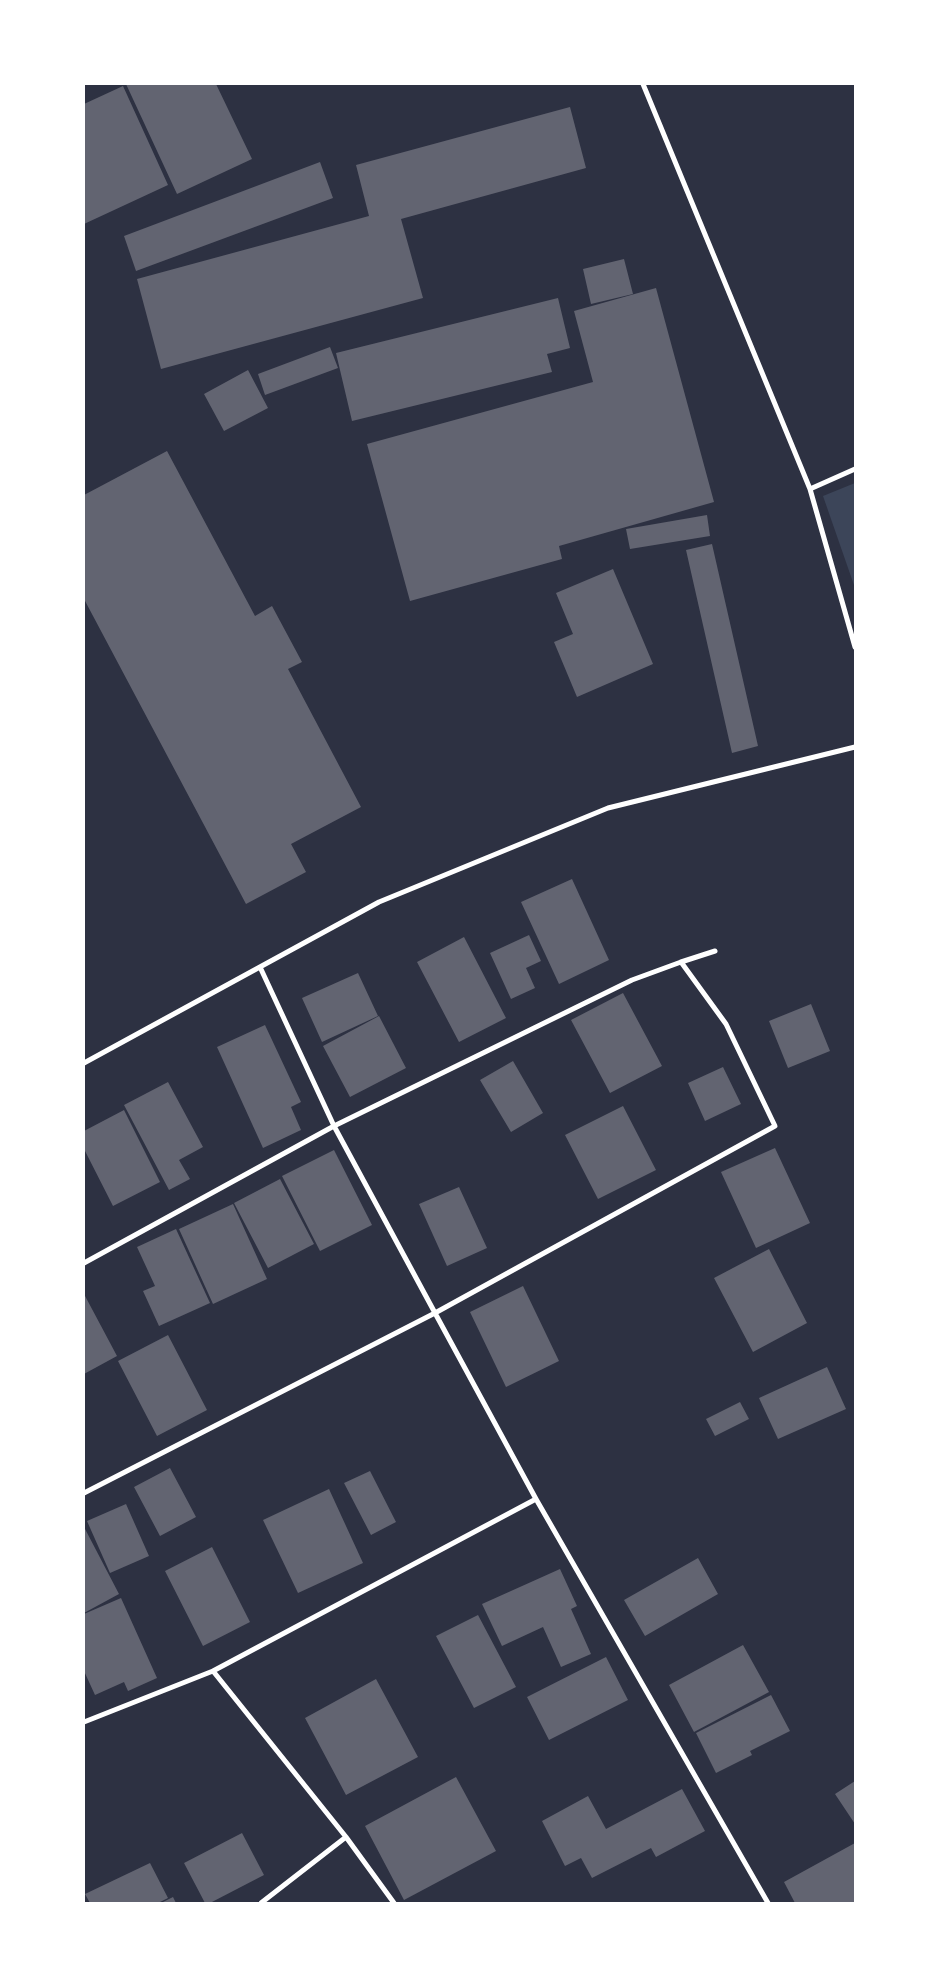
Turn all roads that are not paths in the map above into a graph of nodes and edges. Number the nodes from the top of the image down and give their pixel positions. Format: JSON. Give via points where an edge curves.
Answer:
{"nodes":[{"id":1,"x":643,"y":84,"type":"edge"},
{"id":2,"x":855,"y":469,"type":"edge"},
{"id":3,"x":810,"y":489,"type":"junction"},
{"id":4,"x":855,"y":647,"type":"edge"},
{"id":5,"x":855,"y":747,"type":"edge"},
{"id":6,"x":715,"y":951,"type":"dead end"},
{"id":7,"x":681,"y":962,"type":"junction"},
{"id":8,"x":260,"y":967,"type":"junction"},
{"id":9,"x":84,"y":1063,"type":"edge"},
{"id":10,"x":334,"y":1126,"type":"junction"},
{"id":11,"x":84,"y":1263,"type":"edge"},
{"id":12,"x":435,"y":1313,"type":"junction"},
{"id":13,"x":84,"y":1493,"type":"edge"},
{"id":14,"x":536,"y":1499,"type":"junction"},
{"id":15,"x":212,"y":1671,"type":"junction"},
{"id":16,"x":84,"y":1722,"type":"edge"},
{"id":17,"x":346,"y":1837,"type":"junction"},
{"id":18,"x":260,"y":1903,"type":"edge"},
{"id":19,"x":394,"y":1903,"type":"edge"},
{"id":20,"x":768,"y":1903,"type":"edge"}],
"edges":[{"from":1,"to":3,"type":"street"},
{"from":2,"to":3,"type":"street"},
{"from":3,"to":4,"type":"street"},
{"from":5,"to":8,"type":"street","via":[[608,808],[379,902]]},
{"from":6,"to":7,"type":"street"},
{"from":7,"to":10,"type":"street","via":[[632,980]]},
{"from":7,"to":12,"type":"street","via":[[726,1024],[775,1126]]},
{"from":8,"to":9,"type":"street"},
{"from":8,"to":10,"type":"street"},
{"from":10,"to":11,"type":"street"},
{"from":10,"to":12,"type":"street"},
{"from":12,"to":13,"type":"street"},
{"from":12,"to":14,"type":"street"},
{"from":14,"to":15,"type":"street"},
{"from":14,"to":20,"type":"street"},
{"from":15,"to":16,"type":"street"},
{"from":15,"to":17,"type":"street"},
{"from":17,"to":18,"type":"street"},
{"from":17,"to":19,"type":"street"}]}
